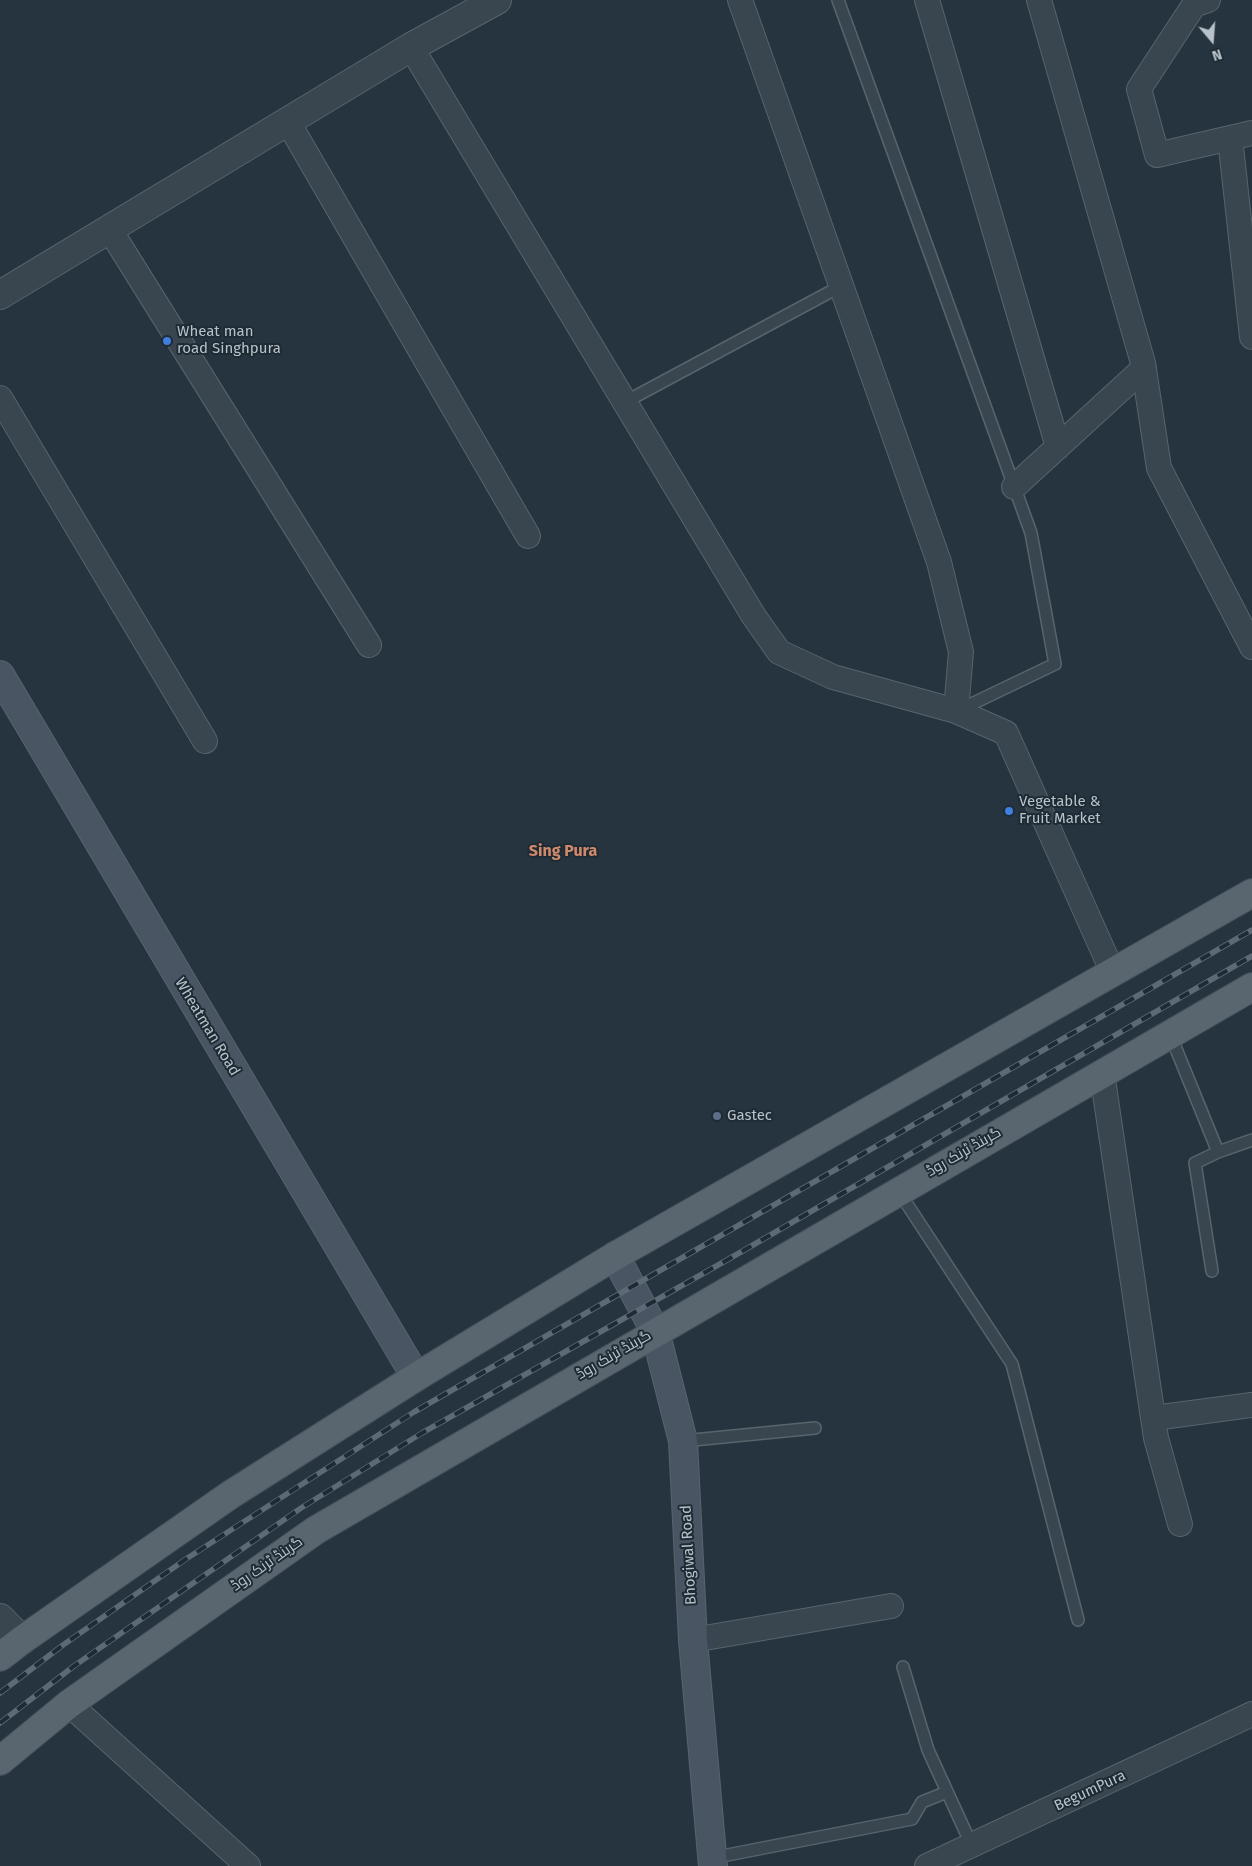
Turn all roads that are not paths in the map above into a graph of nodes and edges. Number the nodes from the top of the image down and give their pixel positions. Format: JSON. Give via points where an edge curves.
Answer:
{"nodes":[{"id":1,"x":497,"y":0,"type":"edge"},
{"id":2,"x":740,"y":0,"type":"edge"},
{"id":3,"x":838,"y":0,"type":"edge"},
{"id":4,"x":927,"y":0,"type":"edge"},
{"id":5,"x":1039,"y":0,"type":"edge"},
{"id":6,"x":1208,"y":0,"type":"edge"},
{"id":7,"x":411,"y":47,"type":"junction"},
{"id":8,"x":288,"y":122,"type":"junction"},
{"id":9,"x":1241,"y":136,"type":"edge"},
{"id":10,"x":110,"y":230,"type":"junction"},
{"id":11,"x":841,"y":286,"type":"junction"},
{"id":12,"x":0,"y":295,"type":"edge"},
{"id":13,"x":1252,"y":338,"type":"edge"},
{"id":14,"x":1144,"y":368,"type":"junction"},
{"id":15,"x":0,"y":398,"type":"edge"},
{"id":16,"x":625,"y":402,"type":"junction"},
{"id":17,"x":1058,"y":447,"type":"junction"},
{"id":18,"x":1014,"y":487,"type":"junction"},
{"id":19,"x":528,"y":536,"type":"dead end"},
{"id":20,"x":369,"y":645,"type":"dead end"},
{"id":21,"x":1252,"y":647,"type":"edge"},
{"id":22,"x":0,"y":676,"type":"edge"},
{"id":23,"x":956,"y":711,"type":"junction"},
{"id":24,"x":205,"y":741,"type":"dead end"},
{"id":25,"x":1252,"y":894,"type":"edge"},
{"id":26,"x":1113,"y":973,"type":"junction"},
{"id":27,"x":1252,"y":987,"type":"edge"},
{"id":28,"x":1170,"y":1034,"type":"junction"},
{"id":29,"x":1102,"y":1073,"type":"junction"},
{"id":30,"x":1252,"y":1140,"type":"edge"},
{"id":31,"x":1218,"y":1152,"type":"junction"},
{"id":32,"x":898,"y":1191,"type":"junction"},
{"id":33,"x":615,"y":1256,"type":"junction"},
{"id":34,"x":1212,"y":1271,"type":"dead end"},
{"id":35,"x":655,"y":1331,"type":"junction"},
{"id":36,"x":416,"y":1377,"type":"junction"},
{"id":37,"x":1252,"y":1405,"type":"edge"},
{"id":38,"x":1154,"y":1418,"type":"junction"},
{"id":39,"x":815,"y":1428,"type":"dead end"},
{"id":40,"x":683,"y":1441,"type":"junction"},
{"id":41,"x":1180,"y":1524,"type":"dead end"},
{"id":42,"x":891,"y":1606,"type":"dead end"},
{"id":43,"x":0,"y":1618,"type":"edge"},
{"id":44,"x":1078,"y":1620,"type":"dead end"},
{"id":45,"x":22,"y":1640,"type":"junction"},
{"id":46,"x":693,"y":1640,"type":"junction"},
{"id":47,"x":0,"y":1658,"type":"edge"},
{"id":48,"x":903,"y":1667,"type":"dead end"},
{"id":49,"x":68,"y":1704,"type":"junction"},
{"id":50,"x":1252,"y":1714,"type":"edge"},
{"id":51,"x":0,"y":1761,"type":"edge"},
{"id":52,"x":947,"y":1792,"type":"junction"},
{"id":53,"x":972,"y":1846,"type":"junction"},
{"id":54,"x":712,"y":1862,"type":"edge"},
{"id":55,"x":941,"y":1863,"type":"edge"},
{"id":56,"x":248,"y":1866,"type":"edge"}],
"edges":[{"from":1,"to":7,"type":"street"},
{"from":2,"to":11,"type":"street"},
{"from":3,"to":18,"type":"lane"},
{"from":4,"to":17,"type":"street"},
{"from":5,"to":14,"type":"street"},
{"from":6,"to":9,"type":"street","via":[[1194,6],[1139,89],[1156,154]]},
{"from":7,"to":8,"type":"street"},
{"from":7,"to":16,"type":"street"},
{"from":8,"to":10,"type":"street"},
{"from":8,"to":19,"type":"street"},
{"from":9,"to":13,"type":"street"},
{"from":10,"to":12,"type":"street"},
{"from":10,"to":20,"type":"street"},
{"from":11,"to":16,"type":"lane"},
{"from":11,"to":23,"type":"street","via":[[939,562],[961,652]]},
{"from":14,"to":17,"type":"street"},
{"from":14,"to":21,"type":"street","via":[[1159,468]]},
{"from":15,"to":24,"type":"street"},
{"from":16,"to":23,"type":"street","via":[[753,615],[779,652],[832,677]]},
{"from":17,"to":18,"type":"street"},
{"from":18,"to":23,"type":"lane","via":[[1031,533],[1055,664]]},
{"from":22,"to":36,"type":"main road","name":"Wheatman Road"},
{"from":23,"to":26,"type":"street","via":[[1006,733]]},
{"from":25,"to":26,"type":"main road"},
{"from":26,"to":33,"type":"main road"},
{"from":27,"to":28,"type":"main road","name":"گرینڈ ٹرنک روڈ"},
{"from":28,"to":29,"type":"main road","name":"گرینڈ ٹرنک روڈ"},
{"from":28,"to":31,"type":"lane"},
{"from":29,"to":32,"type":"main road","name":"گرینڈ ٹرنک روڈ"},
{"from":29,"to":38,"type":"street"},
{"from":30,"to":31,"type":"lane"},
{"from":31,"to":34,"type":"lane","via":[[1195,1163]]},
{"from":32,"to":35,"type":"main road","name":"گرینڈ ٹرنک روڈ"},
{"from":32,"to":44,"type":"lane","via":[[1012,1364]]},
{"from":33,"to":35,"type":"main road","name":"Bhogiwal Road"},
{"from":33,"to":36,"type":"main road"},
{"from":35,"to":40,"type":"main road","name":"Bhogiwal Road"},
{"from":35,"to":49,"type":"main road","name":"گرینڈ ٹرنک روڈ","via":[[316,1530]]},
{"from":36,"to":45,"type":"main road","via":[[230,1494]]},
{"from":37,"to":38,"type":"street"},
{"from":38,"to":41,"type":"street","via":[[1156,1438]]},
{"from":39,"to":40,"type":"lane"},
{"from":40,"to":46,"type":"main road","name":"Bhogiwal Road"},
{"from":42,"to":46,"type":"street"},
{"from":43,"to":45,"type":"street"},
{"from":45,"to":47,"type":"main road"},
{"from":46,"to":54,"type":"main road","name":"Bhogiwal Road"},
{"from":48,"to":52,"type":"lane","via":[[928,1750]]},
{"from":49,"to":51,"type":"main road","name":"گرینڈ ٹرنک روڈ"},
{"from":49,"to":56,"type":"street"},
{"from":50,"to":53,"type":"street","name":"BegumPura"},
{"from":52,"to":53,"type":"lane"},
{"from":52,"to":54,"type":"lane","via":[[922,1802],[912,1819]]},
{"from":53,"to":55,"type":"street","name":"BegumPura"}]}
